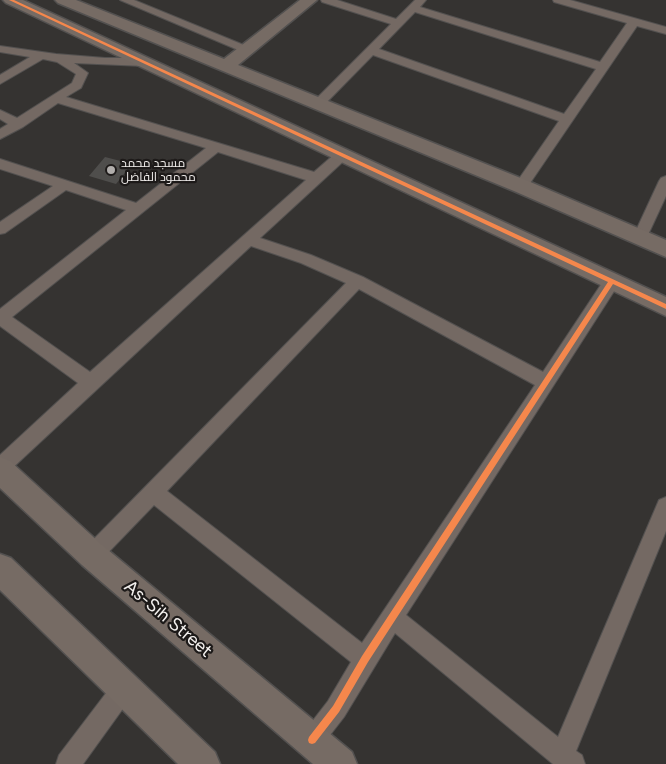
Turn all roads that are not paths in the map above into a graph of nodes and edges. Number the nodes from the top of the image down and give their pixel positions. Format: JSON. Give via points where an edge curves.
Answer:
{"nodes":[{"id":1,"x":11,"y":0,"type":"edge"},
{"id":2,"x":63,"y":0,"type":"edge"},
{"id":3,"x":125,"y":0,"type":"edge"},
{"id":4,"x":155,"y":0,"type":"edge"},
{"id":5,"x":309,"y":0,"type":"edge"},
{"id":6,"x":326,"y":0,"type":"edge"},
{"id":7,"x":558,"y":0,"type":"edge"},
{"id":8,"x":417,"y":4,"type":"edge"},
{"id":9,"x":144,"y":7,"type":"junction"},
{"id":10,"x":634,"y":22,"type":"junction"},
{"id":11,"x":398,"y":23,"type":"junction"},
{"id":12,"x":666,"y":31,"type":"edge"},
{"id":13,"x":0,"y":49,"type":"edge"},
{"id":14,"x":247,"y":50,"type":"junction"},
{"id":15,"x":370,"y":50,"type":"junction"},
{"id":16,"x":40,"y":56,"type":"junction"},
{"id":17,"x":56,"y":58,"type":"junction"},
{"id":18,"x":144,"y":62,"type":"junction"},
{"id":19,"x":226,"y":66,"type":"junction"},
{"id":20,"x":604,"y":67,"type":"junction"},
{"id":21,"x":0,"y":80,"type":"edge"},
{"id":22,"x":262,"y":82,"type":"junction"},
{"id":23,"x":58,"y":99,"type":"junction"},
{"id":24,"x":319,"y":103,"type":"junction"},
{"id":25,"x":235,"y":105,"type":"junction"},
{"id":26,"x":0,"y":114,"type":"edge"},
{"id":27,"x":568,"y":120,"type":"junction"},
{"id":28,"x":18,"y":124,"type":"junction"},
{"id":29,"x":0,"y":135,"type":"edge"},
{"id":30,"x":216,"y":147,"type":"junction"},
{"id":31,"x":342,"y":155,"type":"junction"},
{"id":32,"x":0,"y":164,"type":"edge"},
{"id":33,"x":317,"y":178,"type":"junction"},
{"id":34,"x":666,"y":181,"type":"edge"},
{"id":35,"x":64,"y":185,"type":"junction"},
{"id":36,"x":521,"y":186,"type":"junction"},
{"id":37,"x":138,"y":208,"type":"junction"},
{"id":38,"x":0,"y":229,"type":"edge"},
{"id":39,"x":640,"y":237,"type":"junction"},
{"id":40,"x":249,"y":240,"type":"junction"},
{"id":41,"x":666,"y":249,"type":"edge"},
{"id":42,"x":357,"y":281,"type":"junction"},
{"id":43,"x":612,"y":281,"type":"junction"},
{"id":44,"x":666,"y":307,"type":"edge"},
{"id":45,"x":0,"y":317,"type":"edge"},
{"id":46,"x":91,"y":382,"type":"junction"},
{"id":47,"x":546,"y":382,"type":"junction"},
{"id":48,"x":0,"y":469,"type":"edge"},
{"id":49,"x":152,"y":492,"type":"junction"},
{"id":50,"x":666,"y":507,"type":"edge"},
{"id":51,"x":92,"y":555,"type":"junction"},
{"id":52,"x":0,"y":570,"type":"edge"},
{"id":53,"x":392,"y":617,"type":"junction"},
{"id":54,"x":365,"y":659,"type":"junction"},
{"id":55,"x":124,"y":688,"type":"junction"},
{"id":56,"x":312,"y":740,"type":"junction"},
{"id":57,"x":568,"y":760,"type":"edge"},
{"id":58,"x":68,"y":764,"type":"edge"},
{"id":59,"x":203,"y":764,"type":"edge"},
{"id":60,"x":340,"y":764,"type":"edge"}],
"edges":[{"from":1,"to":18,"type":"street"},
{"from":2,"to":19,"type":"street"},
{"from":3,"to":9,"type":"street"},
{"from":4,"to":9,"type":"street"},
{"from":5,"to":14,"type":"street"},
{"from":6,"to":11,"type":"street"},
{"from":7,"to":10,"type":"street"},
{"from":8,"to":11,"type":"street"},
{"from":8,"to":20,"type":"street"},
{"from":9,"to":14,"type":"street"},
{"from":10,"to":12,"type":"street"},
{"from":10,"to":20,"type":"street"},
{"from":11,"to":15,"type":"street"},
{"from":13,"to":16,"type":"street"},
{"from":14,"to":19,"type":"street"},
{"from":15,"to":24,"type":"street"},
{"from":15,"to":27,"type":"street"},
{"from":16,"to":17,"type":"street"},
{"from":16,"to":21,"type":"street"},
{"from":17,"to":18,"type":"street"},
{"from":17,"to":23,"type":"street","via":[[82,72],[77,85]]},
{"from":18,"to":25,"type":"street"},
{"from":19,"to":22,"type":"street"},
{"from":20,"to":27,"type":"street"},
{"from":22,"to":24,"type":"street"},
{"from":22,"to":25,"type":"street"},
{"from":23,"to":28,"type":"street"},
{"from":23,"to":30,"type":"street"},
{"from":24,"to":36,"type":"street"},
{"from":25,"to":31,"type":"street"},
{"from":26,"to":28,"type":"street"},
{"from":27,"to":36,"type":"street"},
{"from":28,"to":29,"type":"street"},
{"from":30,"to":33,"type":"street"},
{"from":30,"to":37,"type":"street"},
{"from":31,"to":33,"type":"street"},
{"from":31,"to":43,"type":"street"},
{"from":32,"to":35,"type":"street"},
{"from":33,"to":40,"type":"street"},
{"from":34,"to":39,"type":"street"},
{"from":35,"to":37,"type":"street"},
{"from":35,"to":38,"type":"street"},
{"from":36,"to":39,"type":"street"},
{"from":37,"to":45,"type":"street"},
{"from":39,"to":41,"type":"street"},
{"from":40,"to":42,"type":"street","via":[[306,258]]},
{"from":40,"to":46,"type":"street"},
{"from":42,"to":47,"type":"street"},
{"from":42,"to":49,"type":"street"},
{"from":43,"to":44,"type":"street"},
{"from":43,"to":47,"type":"street"},
{"from":45,"to":46,"type":"street"},
{"from":46,"to":48,"type":"street"},
{"from":47,"to":53,"type":"street"},
{"from":48,"to":51,"type":"street","name":"As-Sih Street"},
{"from":49,"to":51,"type":"street"},
{"from":49,"to":54,"type":"street"},
{"from":50,"to":57,"type":"street"},
{"from":51,"to":56,"type":"street","name":"As-Sih Street"},
{"from":52,"to":55,"type":"street"},
{"from":53,"to":54,"type":"street"},
{"from":53,"to":57,"type":"street"},
{"from":54,"to":56,"type":"street","via":[[336,709]]},
{"from":55,"to":58,"type":"street"},
{"from":55,"to":59,"type":"street"},
{"from":56,"to":60,"type":"street","name":"As-Sih Street"}]}
